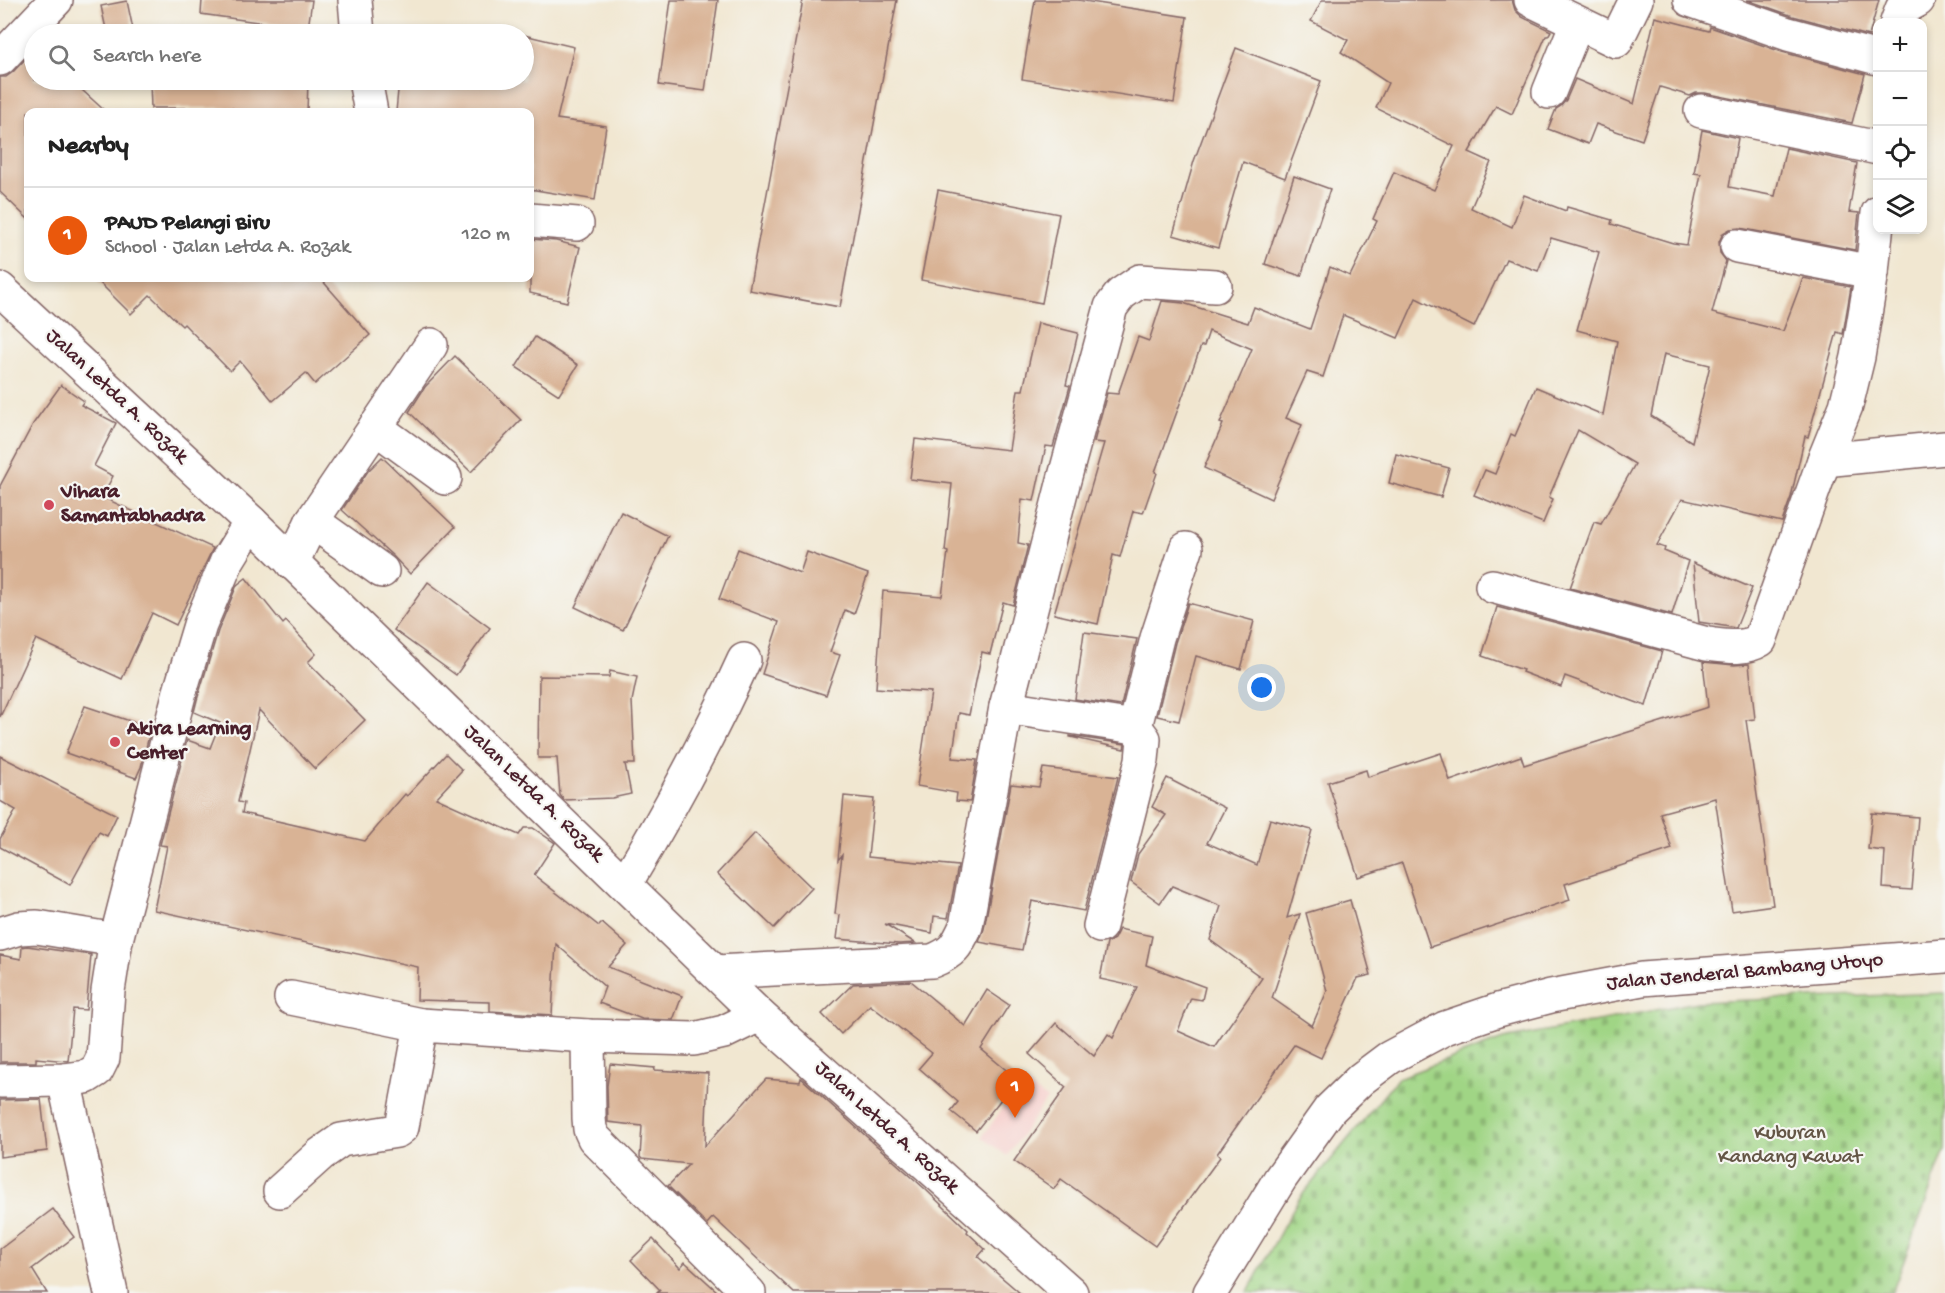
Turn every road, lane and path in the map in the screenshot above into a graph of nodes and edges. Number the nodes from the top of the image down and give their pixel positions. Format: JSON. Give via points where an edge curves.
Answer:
{"nodes":[{"id":1,"x":56,"y":0,"type":"edge"},
{"id":2,"x":355,"y":0,"type":"edge"},
{"id":3,"x":1531,"y":0,"type":"edge"},
{"id":4,"x":1636,"y":0,"type":"edge"},
{"id":5,"x":1690,"y":0,"type":"edge"},
{"id":6,"x":1918,"y":0,"type":"edge"},
{"id":7,"x":1899,"y":18,"type":"edge"},
{"id":8,"x":1577,"y":23,"type":"junction"},
{"id":9,"x":33,"y":24,"type":"edge"},
{"id":10,"x":357,"y":24,"type":"edge"},
{"id":11,"x":24,"y":34,"type":"edge"},
{"id":12,"x":1873,"y":57,"type":"edge"},
{"id":13,"x":0,"y":59,"type":"edge"},
{"id":14,"x":367,"y":90,"type":"edge"},
{"id":15,"x":1549,"y":92,"type":"dead end"},
{"id":16,"x":370,"y":108,"type":"edge"},
{"id":17,"x":1701,"y":111,"type":"dead end"},
{"id":18,"x":1873,"y":147,"type":"edge"},
{"id":19,"x":534,"y":220,"type":"edge"},
{"id":20,"x":577,"y":224,"type":"dead end"},
{"id":21,"x":1876,"y":234,"type":"edge"},
{"id":22,"x":1737,"y":246,"type":"dead end"},
{"id":23,"x":1872,"y":272,"type":"junction"},
{"id":24,"x":1215,"y":286,"type":"dead end"},
{"id":25,"x":0,"y":289,"type":"edge"},
{"id":26,"x":431,"y":345,"type":"dead end"},
{"id":27,"x":375,"y":427,"type":"junction"},
{"id":28,"x":1945,"y":448,"type":"edge"},
{"id":29,"x":1824,"y":460,"type":"junction"},
{"id":30,"x":445,"y":478,"type":"dead end"},
{"id":31,"x":312,"y":521,"type":"junction"},
{"id":32,"x":251,"y":522,"type":"junction"},
{"id":33,"x":1186,"y":549,"type":"dead end"},
{"id":34,"x":292,"y":563,"type":"junction"},
{"id":35,"x":382,"y":571,"type":"dead end"},
{"id":36,"x":1492,"y":586,"type":"dead end"},
{"id":37,"x":744,"y":660,"type":"dead end"},
{"id":38,"x":1006,"y":707,"type":"junction"},
{"id":39,"x":1135,"y":727,"type":"junction"},
{"id":40,"x":625,"y":884,"type":"junction"},
{"id":41,"x":1100,"y":926,"type":"dead end"},
{"id":42,"x":0,"y":934,"type":"edge"},
{"id":43,"x":116,"y":940,"type":"junction"},
{"id":44,"x":1945,"y":956,"type":"edge"},
{"id":45,"x":716,"y":972,"type":"junction"},
{"id":46,"x":291,"y":999,"type":"dead end"},
{"id":47,"x":759,"y":1015,"type":"junction"},
{"id":48,"x":421,"y":1025,"type":"junction"},
{"id":49,"x":588,"y":1036,"type":"junction"},
{"id":50,"x":64,"y":1080,"type":"junction"},
{"id":51,"x":0,"y":1081,"type":"edge"},
{"id":52,"x":279,"y":1191,"type":"dead end"},
{"id":53,"x":111,"y":1293,"type":"edge"},
{"id":54,"x":749,"y":1293,"type":"edge"},
{"id":55,"x":1071,"y":1293,"type":"edge"},
{"id":56,"x":1210,"y":1293,"type":"edge"}],
"edges":[{"from":1,"to":9,"type":"street"},
{"from":2,"to":10,"type":"street"},
{"from":3,"to":8,"type":"street"},
{"from":4,"to":8,"type":"street","via":[[1616,41]]},
{"from":5,"to":12,"type":"street","via":[[1788,34]]},
{"from":6,"to":7,"type":"street","via":[[1902,9]]},
{"from":8,"to":15,"type":"street"},
{"from":11,"to":13,"type":"street"},
{"from":14,"to":16,"type":"street"},
{"from":17,"to":18,"type":"street"},
{"from":19,"to":20,"type":"street"},
{"from":21,"to":23,"type":"street"},
{"from":22,"to":23,"type":"street"},
{"from":23,"to":29,"type":"street","via":[[1846,406]]},
{"from":24,"to":38,"type":"street","via":[[1140,281],[1121,294],[1111,307]]},
{"from":25,"to":32,"type":"street","name":"Jalan Letda A. Rozak"},
{"from":26,"to":27,"type":"street"},
{"from":27,"to":30,"type":"street"},
{"from":27,"to":31,"type":"street"},
{"from":28,"to":29,"type":"street"},
{"from":29,"to":36,"type":"street","via":[[1760,640],[1752,645],[1707,644]]},
{"from":31,"to":34,"type":"street"},
{"from":31,"to":35,"type":"street"},
{"from":32,"to":34,"type":"street","name":"Jalan Letda A. Rozak"},
{"from":32,"to":43,"type":"street","via":[[227,561],[201,625]]},
{"from":33,"to":39,"type":"street","via":[[1157,638]]},
{"from":34,"to":40,"type":"street","name":"Jalan Letda A. Rozak"},
{"from":37,"to":40,"type":"street","via":[[710,733]]},
{"from":38,"to":39,"type":"street"},
{"from":38,"to":45,"type":"street","via":[[966,926],[959,942],[946,956],[907,964]]},
{"from":39,"to":41,"type":"street","via":[[1144,739],[1142,760]]},
{"from":40,"to":45,"type":"street","name":"Jalan Letda A. Rozak"},
{"from":42,"to":43,"type":"street","via":[[36,927]]},
{"from":43,"to":50,"type":"street","via":[[103,1058],[92,1074]]},
{"from":44,"to":56,"type":"street","name":"Jalan Jenderal Bambang Utoyo","via":[[1642,979],[1551,996],[1445,1028],[1389,1058],[1330,1109],[1280,1179]]},
{"from":45,"to":47,"type":"street","name":"Jalan Letda A. Rozak"},
{"from":46,"to":48,"type":"street"},
{"from":47,"to":49,"type":"street","via":[[724,1032],[694,1038]]},
{"from":47,"to":55,"type":"street","name":"Jalan Letda A. Rozak"},
{"from":48,"to":49,"type":"street"},
{"from":48,"to":52,"type":"street","via":[[402,1127],[341,1140]]},
{"from":49,"to":54,"type":"street","via":[[589,1118],[594,1138]]},
{"from":50,"to":51,"type":"street"},
{"from":50,"to":53,"type":"street"}]}
